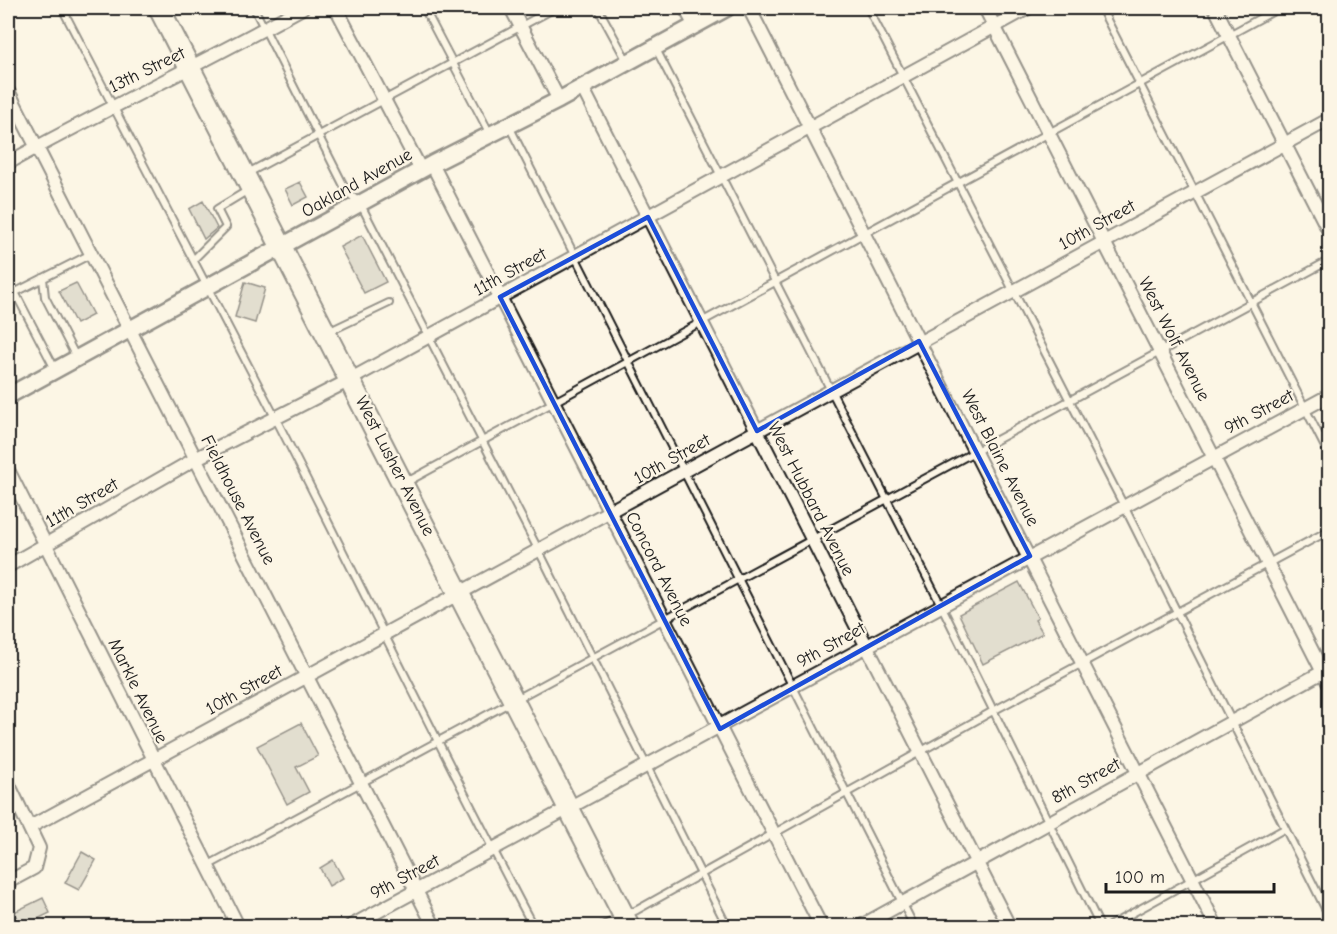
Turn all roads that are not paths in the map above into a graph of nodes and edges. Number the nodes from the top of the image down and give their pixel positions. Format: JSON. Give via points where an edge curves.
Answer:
{"nodes":[{"id":1,"x":62,"y":8,"type":"edge"},
{"id":2,"x":159,"y":8,"type":"edge"},
{"id":3,"x":254,"y":8,"type":"edge"},
{"id":4,"x":302,"y":8,"type":"edge"},
{"id":5,"x":336,"y":8,"type":"edge"},
{"id":6,"x":424,"y":8,"type":"edge"},
{"id":7,"x":511,"y":8,"type":"edge"},
{"id":8,"x":555,"y":8,"type":"edge"},
{"id":9,"x":598,"y":8,"type":"edge"},
{"id":10,"x":685,"y":8,"type":"edge"},
{"id":11,"x":727,"y":8,"type":"edge"},
{"id":12,"x":749,"y":8,"type":"edge"},
{"id":13,"x":868,"y":8,"type":"edge"},
{"id":14,"x":985,"y":8,"type":"edge"},
{"id":15,"x":1028,"y":8,"type":"edge"},
{"id":16,"x":1101,"y":8,"type":"edge"},
{"id":17,"x":1215,"y":8,"type":"edge"},
{"id":18,"x":1279,"y":8,"type":"edge"},
{"id":19,"x":694,"y":24,"type":"junction"},
{"id":20,"x":994,"y":25,"type":"junction"},
{"id":21,"x":520,"y":26,"type":"junction"},
{"id":22,"x":265,"y":28,"type":"junction"},
{"id":23,"x":1228,"y":34,"type":"junction"},
{"id":24,"x":655,"y":46,"type":"junction"},
{"id":25,"x":627,"y":62,"type":"junction"},
{"id":26,"x":453,"y":63,"type":"junction"},
{"id":27,"x":190,"y":67,"type":"junction"},
{"id":28,"x":903,"y":77,"type":"junction"},
{"id":29,"x":1138,"y":82,"type":"junction"},
{"id":30,"x":582,"y":87,"type":"junction"},
{"id":31,"x":8,"y":91,"type":"edge"},
{"id":32,"x":384,"y":100,"type":"junction"},
{"id":33,"x":559,"y":100,"type":"junction"},
{"id":34,"x":112,"y":107,"type":"junction"},
{"id":35,"x":1329,"y":119,"type":"edge"},
{"id":36,"x":508,"y":125,"type":"junction"},
{"id":37,"x":810,"y":129,"type":"junction"},
{"id":38,"x":1049,"y":133,"type":"junction"},
{"id":39,"x":490,"y":134,"type":"junction"},
{"id":40,"x":318,"y":135,"type":"junction"},
{"id":41,"x":1284,"y":144,"type":"junction"},
{"id":42,"x":36,"y":147,"type":"junction"},
{"id":43,"x":8,"y":163,"type":"edge"},
{"id":44,"x":427,"y":167,"type":"junction"},
{"id":45,"x":722,"y":177,"type":"junction"},
{"id":46,"x":249,"y":181,"type":"junction"},
{"id":47,"x":957,"y":182,"type":"junction"},
{"id":48,"x":1196,"y":191,"type":"junction"},
{"id":49,"x":360,"y":203,"type":"junction"},
{"id":50,"x":648,"y":217,"type":"junction"},
{"id":51,"x":863,"y":234,"type":"junction"},
{"id":52,"x":1329,"y":234,"type":"edge"},
{"id":53,"x":1104,"y":241,"type":"junction"},
{"id":54,"x":282,"y":245,"type":"junction"},
{"id":55,"x":92,"y":254,"type":"junction"},
{"id":56,"x":574,"y":257,"type":"junction"},
{"id":57,"x":194,"y":259,"type":"junction"},
{"id":58,"x":1329,"y":260,"type":"edge"},
{"id":59,"x":43,"y":278,"type":"junction"},
{"id":60,"x":8,"y":279,"type":"edge"},
{"id":61,"x":774,"y":281,"type":"junction"},
{"id":62,"x":208,"y":286,"type":"junction"},
{"id":63,"x":14,"y":292,"type":"junction"},
{"id":64,"x":1013,"y":293,"type":"junction"},
{"id":65,"x":8,"y":296,"type":"edge"},
{"id":66,"x":500,"y":297,"type":"junction"},
{"id":67,"x":1251,"y":302,"type":"junction"},
{"id":68,"x":389,"y":303,"type":"dead end"},
{"id":69,"x":701,"y":321,"type":"junction"},
{"id":70,"x":130,"y":327,"type":"junction"},
{"id":71,"x":327,"y":332,"type":"junction"},
{"id":72,"x":429,"y":336,"type":"junction"},
{"id":73,"x":920,"y":341,"type":"junction"},
{"id":74,"x":1160,"y":351,"type":"junction"},
{"id":75,"x":76,"y":357,"type":"junction"},
{"id":76,"x":628,"y":363,"type":"junction"},
{"id":77,"x":55,"y":369,"type":"junction"},
{"id":78,"x":351,"y":380,"type":"junction"},
{"id":79,"x":830,"y":391,"type":"junction"},
{"id":80,"x":1329,"y":395,"type":"edge"},
{"id":81,"x":8,"y":396,"type":"edge"},
{"id":82,"x":1069,"y":401,"type":"junction"},
{"id":83,"x":554,"y":403,"type":"junction"},
{"id":84,"x":1305,"y":408,"type":"junction"},
{"id":85,"x":276,"y":418,"type":"junction"},
{"id":86,"x":757,"y":431,"type":"junction"},
{"id":87,"x":483,"y":441,"type":"junction"},
{"id":88,"x":976,"y":451,"type":"junction"},
{"id":89,"x":1213,"y":457,"type":"junction"},
{"id":90,"x":1329,"y":457,"type":"edge"},
{"id":91,"x":197,"y":458,"type":"junction"},
{"id":92,"x":8,"y":470,"type":"edge"},
{"id":93,"x":685,"y":472,"type":"junction"},
{"id":94,"x":404,"y":483,"type":"junction"},
{"id":95,"x":885,"y":500,"type":"junction"},
{"id":96,"x":1124,"y":506,"type":"junction"},
{"id":97,"x":610,"y":513,"type":"junction"},
{"id":98,"x":1329,"y":530,"type":"edge"},
{"id":99,"x":812,"y":540,"type":"junction"},
{"id":100,"x":45,"y":545,"type":"junction"},
{"id":101,"x":539,"y":551,"type":"junction"},
{"id":102,"x":1030,"y":556,"type":"junction"},
{"id":103,"x":1267,"y":564,"type":"junction"},
{"id":104,"x":8,"y":566,"type":"edge"},
{"id":105,"x":739,"y":579,"type":"junction"},
{"id":106,"x":460,"y":593,"type":"junction"},
{"id":107,"x":941,"y":605,"type":"junction"},
{"id":108,"x":1178,"y":614,"type":"junction"},
{"id":109,"x":664,"y":620,"type":"junction"},
{"id":110,"x":384,"y":633,"type":"junction"},
{"id":111,"x":866,"y":646,"type":"junction"},
{"id":112,"x":592,"y":659,"type":"junction"},
{"id":113,"x":1084,"y":663,"type":"junction"},
{"id":114,"x":1326,"y":671,"type":"edge"},
{"id":115,"x":307,"y":675,"type":"junction"},
{"id":116,"x":1329,"y":686,"type":"edge"},
{"id":117,"x":794,"y":687,"type":"junction"},
{"id":118,"x":514,"y":700,"type":"junction"},
{"id":119,"x":993,"y":711,"type":"junction"},
{"id":120,"x":1230,"y":723,"type":"junction"},
{"id":121,"x":720,"y":729,"type":"junction"},
{"id":122,"x":438,"y":741,"type":"junction"},
{"id":123,"x":920,"y":752,"type":"junction"},
{"id":124,"x":153,"y":761,"type":"junction"},
{"id":125,"x":647,"y":768,"type":"junction"},
{"id":126,"x":1139,"y":773,"type":"junction"},
{"id":127,"x":361,"y":781,"type":"junction"},
{"id":128,"x":8,"y":783,"type":"edge"},
{"id":129,"x":847,"y":794,"type":"junction"},
{"id":130,"x":570,"y":810,"type":"junction"},
{"id":131,"x":1049,"y":822,"type":"junction"},
{"id":132,"x":30,"y":827,"type":"junction"},
{"id":133,"x":1284,"y":829,"type":"junction"},
{"id":134,"x":773,"y":833,"type":"junction"},
{"id":135,"x":493,"y":850,"type":"junction"},
{"id":136,"x":976,"y":862,"type":"junction"},
{"id":137,"x":207,"y":866,"type":"junction"},
{"id":138,"x":701,"y":874,"type":"junction"},
{"id":139,"x":1193,"y":881,"type":"junction"},
{"id":140,"x":8,"y":882,"type":"edge"},
{"id":141,"x":416,"y":891,"type":"junction"},
{"id":142,"x":903,"y":903,"type":"junction"},
{"id":143,"x":1329,"y":918,"type":"edge"},
{"id":144,"x":627,"y":921,"type":"edge"},
{"id":145,"x":238,"y":927,"type":"edge"},
{"id":146,"x":351,"y":927,"type":"edge"},
{"id":147,"x":434,"y":927,"type":"edge"},
{"id":148,"x":533,"y":927,"type":"edge"},
{"id":149,"x":602,"y":927,"type":"edge"},
{"id":150,"x":727,"y":927,"type":"edge"},
{"id":151,"x":821,"y":927,"type":"edge"},
{"id":152,"x":861,"y":927,"type":"edge"},
{"id":153,"x":914,"y":927,"type":"edge"},
{"id":154,"x":1009,"y":927,"type":"edge"},
{"id":155,"x":1100,"y":927,"type":"edge"},
{"id":156,"x":1109,"y":927,"type":"edge"},
{"id":157,"x":1216,"y":927,"type":"edge"}],
"edges":[{"from":1,"to":34,"type":"lane"},
{"from":2,"to":27,"type":"main road","name":"West Lusher Avenue"},
{"from":3,"to":22,"type":"lane"},
{"from":4,"to":22,"type":"street","name":"13th Street"},
{"from":5,"to":32,"type":"street","name":"Concord Avenue"},
{"from":6,"to":26,"type":"lane"},
{"from":7,"to":21,"type":"street"},
{"from":8,"to":21,"type":"lane"},
{"from":9,"to":25,"type":"lane"},
{"from":10,"to":19,"type":"street"},
{"from":11,"to":19,"type":"street","name":"Oakland Avenue"},
{"from":12,"to":37,"type":"street","name":"West Blaine Avenue"},
{"from":13,"to":28,"type":"lane"},
{"from":14,"to":20,"type":"street","name":"West Wolf Avenue"},
{"from":15,"to":20,"type":"street","name":"11th Street"},
{"from":16,"to":29,"type":"lane"},
{"from":17,"to":23,"type":"street"},
{"from":18,"to":23,"type":"lane"},
{"from":19,"to":24,"type":"street","name":"Oakland Avenue"},
{"from":20,"to":28,"type":"street","name":"11th Street"},
{"from":20,"to":38,"type":"street","name":"West Wolf Avenue"},
{"from":21,"to":26,"type":"lane"},
{"from":21,"to":33,"type":"street"},
{"from":22,"to":27,"type":"street","name":"13th Street"},
{"from":22,"to":40,"type":"lane"},
{"from":23,"to":29,"type":"lane"},
{"from":23,"to":41,"type":"street"},
{"from":24,"to":25,"type":"street","name":"Oakland Avenue"},
{"from":24,"to":45,"type":"lane"},
{"from":25,"to":30,"type":"street","name":"Oakland Avenue"},
{"from":26,"to":32,"type":"lane"},
{"from":26,"to":39,"type":"lane"},
{"from":27,"to":34,"type":"street","name":"13th Street"},
{"from":27,"to":46,"type":"main road","name":"West Lusher Avenue"},
{"from":28,"to":37,"type":"street","name":"11th Street"},
{"from":28,"to":47,"type":"lane"},
{"from":29,"to":38,"type":"lane"},
{"from":29,"to":48,"type":"lane"},
{"from":30,"to":33,"type":"street","name":"Oakland Avenue"},
{"from":30,"to":50,"type":"street","name":"West Hubbard Avenue"},
{"from":31,"to":42,"type":"street","name":"Fieldhouse Avenue"},
{"from":32,"to":40,"type":"lane"},
{"from":32,"to":44,"type":"street","name":"Concord Avenue"},
{"from":33,"to":36,"type":"street","name":"Oakland Avenue"},
{"from":34,"to":42,"type":"street","name":"13th Street"},
{"from":34,"to":57,"type":"lane"},
{"from":35,"to":41,"type":"street","name":"10th Street"},
{"from":36,"to":39,"type":"street","name":"Oakland Avenue"},
{"from":36,"to":56,"type":"lane"},
{"from":37,"to":45,"type":"street","name":"11th Street"},
{"from":37,"to":51,"type":"street","name":"West Blaine Avenue"},
{"from":38,"to":47,"type":"lane"},
{"from":38,"to":53,"type":"street","name":"West Wolf Avenue"},
{"from":39,"to":44,"type":"street","name":"Oakland Avenue"},
{"from":40,"to":46,"type":"lane"},
{"from":40,"to":49,"type":"lane","via":[[346,192]]},
{"from":41,"to":48,"type":"street","name":"10th Street"},
{"from":41,"to":52,"type":"street"},
{"from":42,"to":43,"type":"street","name":"13th Street"},
{"from":42,"to":55,"type":"street","name":"Fieldhouse Avenue"},
{"from":44,"to":49,"type":"street","name":"Oakland Avenue"},
{"from":44,"to":66,"type":"street","name":"Concord Avenue"},
{"from":45,"to":50,"type":"street","name":"11th Street"},
{"from":45,"to":61,"type":"lane"},
{"from":46,"to":54,"type":"main road","name":"West Lusher Avenue"},
{"from":46,"to":57,"type":"lane","via":[[217,210],[226,227]]},
{"from":47,"to":51,"type":"lane"},
{"from":47,"to":64,"type":"lane"},
{"from":48,"to":53,"type":"street","name":"10th Street"},
{"from":48,"to":67,"type":"lane"},
{"from":49,"to":54,"type":"street","name":"Oakland Avenue"},
{"from":49,"to":72,"type":"lane"},
{"from":50,"to":56,"type":"street","name":"11th Street"},
{"from":50,"to":69,"type":"street","name":"West Hubbard Avenue"},
{"from":51,"to":61,"type":"lane"},
{"from":51,"to":73,"type":"street","name":"West Blaine Avenue"},
{"from":53,"to":64,"type":"street","name":"10th Street"},
{"from":53,"to":74,"type":"street","name":"West Wolf Avenue"},
{"from":54,"to":62,"type":"street","name":"Oakland Avenue"},
{"from":54,"to":71,"type":"main road","name":"West Lusher Avenue"},
{"from":55,"to":59,"type":"lane"},
{"from":55,"to":70,"type":"street","name":"Fieldhouse Avenue"},
{"from":56,"to":66,"type":"street","name":"11th Street"},
{"from":56,"to":76,"type":"lane"},
{"from":57,"to":62,"type":"lane"},
{"from":58,"to":67,"type":"lane"},
{"from":59,"to":63,"type":"lane"},
{"from":59,"to":75,"type":"lane","via":[[45,297]]},
{"from":60,"to":63,"type":"lane"},
{"from":61,"to":69,"type":"lane"},
{"from":61,"to":79,"type":"lane"},
{"from":62,"to":70,"type":"street","name":"Oakland Avenue"},
{"from":62,"to":85,"type":"lane"},
{"from":63,"to":65,"type":"lane"},
{"from":63,"to":77,"type":"lane"},
{"from":64,"to":73,"type":"street","name":"10th Street"},
{"from":64,"to":82,"type":"lane"},
{"from":66,"to":72,"type":"street","name":"11th Street"},
{"from":66,"to":83,"type":"street","name":"Concord Avenue"},
{"from":67,"to":74,"type":"lane"},
{"from":67,"to":84,"type":"lane"},
{"from":68,"to":71,"type":"lane"},
{"from":69,"to":76,"type":"lane"},
{"from":69,"to":86,"type":"street","name":"West Hubbard Avenue"},
{"from":70,"to":75,"type":"street","name":"Oakland Avenue"},
{"from":70,"to":91,"type":"street","name":"Fieldhouse Avenue"},
{"from":71,"to":78,"type":"main road","name":"West Lusher Avenue"},
{"from":72,"to":78,"type":"street","name":"11th Street"},
{"from":72,"to":87,"type":"lane"},
{"from":73,"to":79,"type":"street","name":"10th Street"},
{"from":73,"to":88,"type":"street","name":"West Blaine Avenue"},
{"from":74,"to":82,"type":"lane"},
{"from":74,"to":89,"type":"street","name":"West Wolf Avenue"},
{"from":75,"to":77,"type":"street","name":"Oakland Avenue"},
{"from":76,"to":83,"type":"lane"},
{"from":76,"to":93,"type":"lane"},
{"from":77,"to":81,"type":"street","name":"Oakland Avenue"},
{"from":78,"to":85,"type":"street","name":"11th Street"},
{"from":78,"to":94,"type":"main road","name":"West Lusher Avenue"},
{"from":79,"to":86,"type":"street","name":"10th Street"},
{"from":79,"to":95,"type":"lane"},
{"from":80,"to":84,"type":"street","name":"9th Street"},
{"from":82,"to":88,"type":"lane"},
{"from":82,"to":96,"type":"lane"},
{"from":83,"to":87,"type":"lane"},
{"from":83,"to":97,"type":"street","name":"Concord Avenue"},
{"from":84,"to":89,"type":"street","name":"9th Street"},
{"from":84,"to":90,"type":"lane"},
{"from":85,"to":91,"type":"street","name":"11th Street"},
{"from":85,"to":110,"type":"lane"},
{"from":86,"to":93,"type":"street","name":"10th Street"},
{"from":86,"to":99,"type":"street","name":"West Hubbard Avenue"},
{"from":87,"to":94,"type":"lane"},
{"from":87,"to":101,"type":"lane"},
{"from":88,"to":95,"type":"lane"},
{"from":88,"to":102,"type":"street","name":"West Blaine Avenue"},
{"from":89,"to":96,"type":"street","name":"9th Street"},
{"from":89,"to":103,"type":"street","name":"West Wolf Avenue"},
{"from":91,"to":100,"type":"street","name":"11th Street"},
{"from":91,"to":115,"type":"street","name":"Fieldhouse Avenue"},
{"from":92,"to":100,"type":"street","name":"Markle Avenue"},
{"from":93,"to":97,"type":"street","name":"10th Street"},
{"from":93,"to":105,"type":"lane"},
{"from":94,"to":106,"type":"main road","name":"West Lusher Avenue"},
{"from":95,"to":99,"type":"lane"},
{"from":95,"to":107,"type":"lane"},
{"from":96,"to":102,"type":"street","name":"9th Street"},
{"from":96,"to":108,"type":"lane"},
{"from":97,"to":101,"type":"street","name":"10th Street"},
{"from":97,"to":109,"type":"street","name":"Concord Avenue"},
{"from":98,"to":103,"type":"lane"},
{"from":99,"to":105,"type":"lane"},
{"from":99,"to":111,"type":"street","name":"West Hubbard Avenue"},
{"from":100,"to":104,"type":"street","name":"11th Street"},
{"from":100,"to":124,"type":"street","name":"Markle Avenue"},
{"from":101,"to":106,"type":"street","name":"10th Street"},
{"from":101,"to":112,"type":"lane"},
{"from":102,"to":107,"type":"street","name":"9th Street"},
{"from":102,"to":113,"type":"street","name":"West Blaine Avenue"},
{"from":103,"to":108,"type":"lane"},
{"from":103,"to":114,"type":"street","name":"West Wolf Avenue"},
{"from":105,"to":109,"type":"lane"},
{"from":105,"to":117,"type":"lane"},
{"from":106,"to":110,"type":"street","name":"10th Street"},
{"from":106,"to":118,"type":"main road","name":"West Lusher Avenue"},
{"from":107,"to":111,"type":"street","name":"9th Street"},
{"from":107,"to":119,"type":"lane"},
{"from":108,"to":113,"type":"lane"},
{"from":108,"to":120,"type":"lane"},
{"from":109,"to":112,"type":"lane"},
{"from":109,"to":121,"type":"street","name":"Concord Avenue"},
{"from":110,"to":115,"type":"street","name":"10th Street"},
{"from":110,"to":122,"type":"lane"},
{"from":111,"to":117,"type":"street","name":"9th Street"},
{"from":111,"to":123,"type":"street","name":"West Hubbard Avenue"},
{"from":112,"to":118,"type":"lane"},
{"from":112,"to":125,"type":"lane"},
{"from":113,"to":119,"type":"lane"},
{"from":113,"to":126,"type":"street","name":"West Blaine Avenue"},
{"from":114,"to":116,"type":"street","name":"West Wolf Avenue"},
{"from":114,"to":120,"type":"street","name":"8th Street"},
{"from":115,"to":124,"type":"street","name":"10th Street"},
{"from":115,"to":127,"type":"street","name":"Fieldhouse Avenue"},
{"from":117,"to":121,"type":"street","name":"9th Street"},
{"from":117,"to":129,"type":"lane"},
{"from":118,"to":122,"type":"lane"},
{"from":118,"to":130,"type":"main road","name":"West Lusher Avenue"},
{"from":119,"to":123,"type":"lane"},
{"from":119,"to":131,"type":"lane"},
{"from":120,"to":126,"type":"street","name":"8th Street"},
{"from":120,"to":133,"type":"lane"},
{"from":121,"to":125,"type":"street","name":"9th Street"},
{"from":121,"to":134,"type":"street","name":"Concord Avenue"},
{"from":122,"to":127,"type":"lane"},
{"from":122,"to":135,"type":"lane"},
{"from":123,"to":129,"type":"lane"},
{"from":123,"to":136,"type":"street","name":"West Hubbard Avenue"},
{"from":124,"to":132,"type":"street","name":"10th Street"},
{"from":124,"to":137,"type":"street","name":"Markle Avenue"},
{"from":125,"to":130,"type":"street","name":"9th Street"},
{"from":125,"to":138,"type":"lane"},
{"from":126,"to":131,"type":"street","name":"8th Street"},
{"from":126,"to":139,"type":"street","name":"West Blaine Avenue"},
{"from":127,"to":137,"type":"lane"},
{"from":127,"to":141,"type":"street","name":"Fieldhouse Avenue"},
{"from":128,"to":132,"type":"street"},
{"from":129,"to":134,"type":"lane"},
{"from":129,"to":142,"type":"lane"},
{"from":130,"to":135,"type":"street","name":"9th Street"},
{"from":130,"to":144,"type":"main road","name":"West Lusher Avenue"},
{"from":131,"to":136,"type":"street","name":"8th Street"},
{"from":131,"to":155,"type":"lane"},
{"from":132,"to":140,"type":"street","via":[[39,848],[34,868]]},
{"from":133,"to":139,"type":"lane"},
{"from":133,"to":143,"type":"lane"},
{"from":134,"to":138,"type":"lane"},
{"from":134,"to":151,"type":"street","name":"Concord Avenue"},
{"from":135,"to":141,"type":"street","name":"9th Street"},
{"from":135,"to":148,"type":"lane"},
{"from":136,"to":142,"type":"street","name":"8th Street"},
{"from":136,"to":154,"type":"street","name":"West Hubbard Avenue"},
{"from":137,"to":145,"type":"street","name":"Markle Avenue"},
{"from":138,"to":144,"type":"lane"},
{"from":138,"to":150,"type":"lane"},
{"from":139,"to":156,"type":"lane"},
{"from":139,"to":157,"type":"street","name":"West Blaine Avenue"},
{"from":141,"to":146,"type":"street","name":"9th Street"},
{"from":141,"to":147,"type":"street","name":"Fieldhouse Avenue"},
{"from":142,"to":152,"type":"street","name":"8th Street"},
{"from":142,"to":153,"type":"lane"},
{"from":144,"to":149,"type":"lane"}]}
